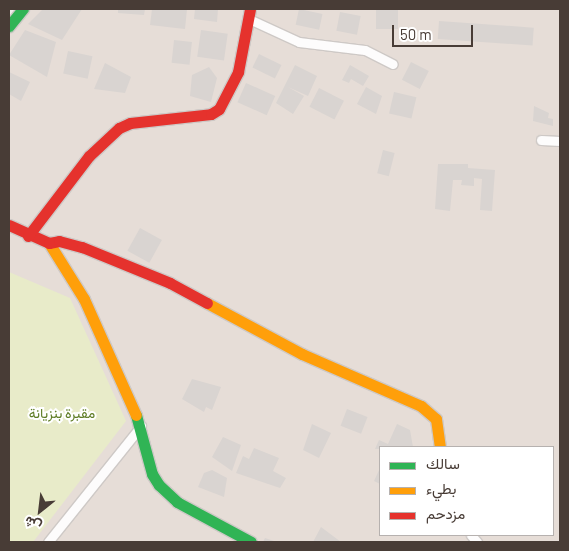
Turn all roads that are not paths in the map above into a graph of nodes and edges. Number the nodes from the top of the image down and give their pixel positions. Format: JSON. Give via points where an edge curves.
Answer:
{"nodes":[{"id":1,"x":23,"y":9,"type":"edge"},
{"id":2,"x":250,"y":14,"type":"edge"},
{"id":3,"x":9,"y":26,"type":"edge"},
{"id":4,"x":393,"y":64,"type":"dead end"},
{"id":5,"x":541,"y":140,"type":"dead end"},
{"id":6,"x":560,"y":141,"type":"edge"},
{"id":7,"x":9,"y":225,"type":"edge"},
{"id":8,"x":28,"y":236,"type":"junction"},
{"id":9,"x":48,"y":243,"type":"junction"},
{"id":10,"x":142,"y":426,"type":"junction"},
{"id":11,"x":440,"y":446,"type":"edge"},
{"id":12,"x":48,"y":542,"type":"edge"},
{"id":13,"x":252,"y":542,"type":"edge"}],
"edges":[{"from":1,"to":3,"type":"street"},
{"from":2,"to":4,"type":"street","via":[[299,42],[365,50]]},
{"from":2,"to":8,"type":"street","via":[[238,72],[219,109],[211,114],[130,123],[119,128],[89,156]]},
{"from":5,"to":6,"type":"street"},
{"from":7,"to":8,"type":"street"},
{"from":8,"to":9,"type":"street"},
{"from":9,"to":10,"type":"street","via":[[84,299]]},
{"from":9,"to":11,"type":"street","via":[[82,247],[170,283],[302,354],[421,406],[436,419]]},
{"from":10,"to":12,"type":"street"},
{"from":10,"to":13,"type":"street","via":[[152,474],[168,495]]}]}
